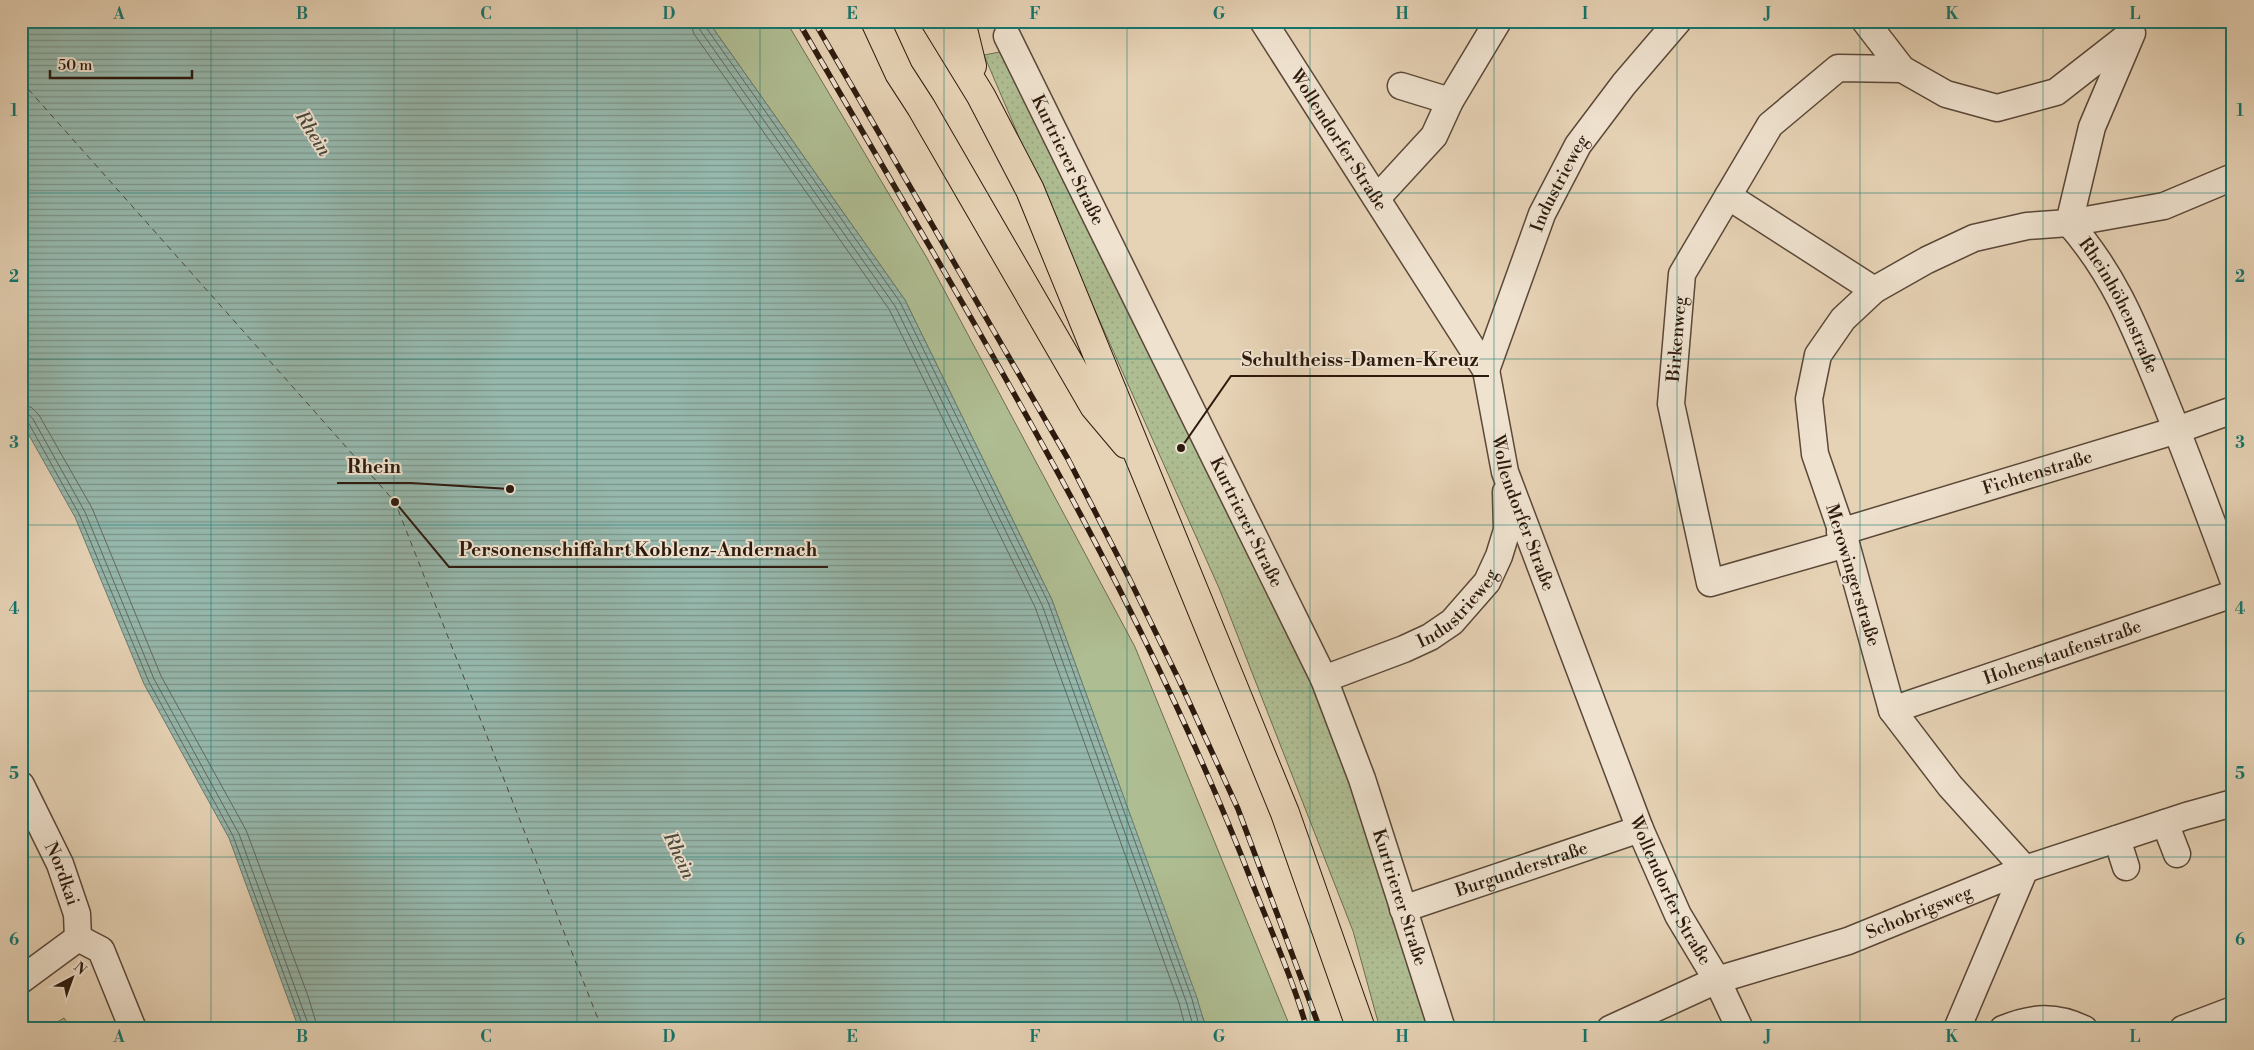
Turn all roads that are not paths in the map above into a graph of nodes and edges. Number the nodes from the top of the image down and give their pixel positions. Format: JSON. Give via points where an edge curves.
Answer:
{"nodes":[{"id":1,"x":875,"y":21,"type":"edge"},
{"id":2,"x":935,"y":21,"type":"edge"},
{"id":3,"x":961,"y":21,"type":"edge"},
{"id":4,"x":1263,"y":21,"type":"edge"},
{"id":5,"x":1498,"y":21,"type":"edge"},
{"id":6,"x":1678,"y":21,"type":"edge"},
{"id":7,"x":1865,"y":21,"type":"edge"},
{"id":8,"x":2132,"y":25,"type":"edge"},
{"id":9,"x":1007,"y":36,"type":"dead end"},
{"id":10,"x":1902,"y":69,"type":"junction"},
{"id":11,"x":1401,"y":86,"type":"dead end"},
{"id":12,"x":981,"y":96,"type":"junction"},
{"id":13,"x":1450,"y":101,"type":"junction"},
{"id":14,"x":2233,"y":177,"type":"edge"},
{"id":15,"x":1728,"y":196,"type":"junction"},
{"id":16,"x":1377,"y":198,"type":"junction"},
{"id":17,"x":2069,"y":223,"type":"junction"},
{"id":18,"x":1874,"y":290,"type":"junction"},
{"id":19,"x":1486,"y":370,"type":"junction"},
{"id":20,"x":2233,"y":410,"type":"edge"},
{"id":21,"x":2177,"y":430,"type":"junction"},
{"id":22,"x":1141,"y":463,"type":"junction"},
{"id":23,"x":1505,"y":472,"type":"junction"},
{"id":24,"x":1843,"y":538,"type":"junction"},
{"id":25,"x":2233,"y":579,"type":"edge"},
{"id":26,"x":2233,"y":594,"type":"edge"},
{"id":27,"x":1324,"y":679,"type":"junction"},
{"id":28,"x":1892,"y":710,"type":"junction"},
{"id":29,"x":21,"y":786,"type":"edge"},
{"id":30,"x":2233,"y":803,"type":"edge"},
{"id":31,"x":2165,"y":823,"type":"junction"},
{"id":32,"x":1640,"y":829,"type":"junction"},
{"id":33,"x":2117,"y":839,"type":"junction"},
{"id":34,"x":2177,"y":854,"type":"dead end"},
{"id":35,"x":2126,"y":867,"type":"dead end"},
{"id":36,"x":2025,"y":869,"type":"junction"},
{"id":37,"x":1403,"y":909,"type":"junction"},
{"id":38,"x":78,"y":938,"type":"junction"},
{"id":39,"x":21,"y":980,"type":"edge"},
{"id":40,"x":1717,"y":980,"type":"junction"},
{"id":41,"x":2233,"y":1010,"type":"edge"},
{"id":42,"x":133,"y":1029,"type":"edge"},
{"id":43,"x":1362,"y":1029,"type":"edge"},
{"id":44,"x":1442,"y":1029,"type":"edge"},
{"id":45,"x":1610,"y":1029,"type":"edge"},
{"id":46,"x":1740,"y":1029,"type":"edge"},
{"id":47,"x":1957,"y":1029,"type":"edge"},
{"id":48,"x":2003,"y":1029,"type":"edge"},
{"id":49,"x":2084,"y":1029,"type":"edge"},
{"id":50,"x":2183,"y":1029,"type":"edge"}],
"edges":[{"from":1,"to":22,"type":"main road","via":[[894,65],[1094,406]]},
{"from":2,"to":12,"type":"main road"},
{"from":3,"to":12,"type":"main road"},
{"from":4,"to":16,"type":"street","name":"Wollendorfer Straße"},
{"from":5,"to":13,"type":"street"},
{"from":6,"to":19,"type":"street","name":"Industrieweg","via":[[1578,145],[1542,214]]},
{"from":7,"to":10,"type":"street"},
{"from":8,"to":10,"type":"street","via":[[2056,92],[1997,108],[1946,94]]},
{"from":8,"to":17,"type":"street","name":"Rheinhöhenstraße","via":[[2092,128]]},
{"from":9,"to":27,"type":"street","name":"Kurtrierer Straße"},
{"from":10,"to":15,"type":"street","name":"Birkenweg","via":[[1838,68],[1770,125]]},
{"from":11,"to":13,"type":"street"},
{"from":12,"to":22,"type":"main road","via":[[1030,190]]},
{"from":13,"to":16,"type":"street","via":[[1434,136]]},
{"from":14,"to":17,"type":"street","name":"Merowingerstraße","via":[[2164,206]]},
{"from":15,"to":18,"type":"street"},
{"from":15,"to":24,"type":"street","name":"Birkenweg","via":[[1682,274],[1671,404],[1710,583]]},
{"from":16,"to":19,"type":"street","name":"Wollendorfer Straße"},
{"from":17,"to":18,"type":"street","name":"Merowingerstraße","via":[[2027,226],[1974,238]]},
{"from":17,"to":21,"type":"street","name":"Rheinhöhenstraße","via":[[2089,246],[2124,303]]},
{"from":18,"to":24,"type":"street","name":"Merowingerstraße","via":[[1843,319],[1818,355],[1809,399],[1815,454]]},
{"from":19,"to":23,"type":"street","name":"Wollendorfer Straße"},
{"from":20,"to":21,"type":"street","name":"Fichtenstraße"},
{"from":21,"to":24,"type":"street","name":"Fichtenstraße"},
{"from":21,"to":25,"type":"street","name":"Rheinhöhenstraße"},
{"from":22,"to":43,"type":"main road","via":[[1285,813]]},
{"from":23,"to":27,"type":"street","name":"Industrieweg","via":[[1507,530],[1499,556],[1486,582],[1452,622],[1404,649]]},
{"from":23,"to":32,"type":"street","name":"Wollendorfer Straße"},
{"from":24,"to":28,"type":"street","name":"Merowingerstraße"},
{"from":26,"to":28,"type":"street","name":"Hohenstaufenstraße"},
{"from":27,"to":37,"type":"street","name":"Kurtrierer Straße","via":[[1362,779]]},
{"from":28,"to":36,"type":"street","name":"Merowingerstraße","via":[[1950,786]]},
{"from":29,"to":38,"type":"street","name":"Nordkai","via":[[60,864],[77,914]]},
{"from":30,"to":31,"type":"street","name":"Schobrigsweg"},
{"from":31,"to":33,"type":"street","name":"Schobrigsweg"},
{"from":31,"to":34,"type":"street"},
{"from":32,"to":37,"type":"street","name":"Burgunderstraße"},
{"from":32,"to":40,"type":"street","name":"Wollendorfer Straße","via":[[1678,915]]},
{"from":33,"to":35,"type":"street"},
{"from":33,"to":36,"type":"street","name":"Schobrigsweg"},
{"from":36,"to":40,"type":"street","name":"Schobrigsweg","via":[[1848,941]]},
{"from":36,"to":47,"type":"street"},
{"from":37,"to":44,"type":"street","name":"Kurtrierer Straße"},
{"from":38,"to":39,"type":"street"},
{"from":38,"to":42,"type":"street","via":[[101,950]]},
{"from":40,"to":45,"type":"street","name":"Schobrigsweg"},
{"from":40,"to":46,"type":"street","name":"Wollendorfer Straße"},
{"from":41,"to":50,"type":"street"},
{"from":48,"to":49,"type":"street","via":[[2038,1018],[2068,1021]]}]}
